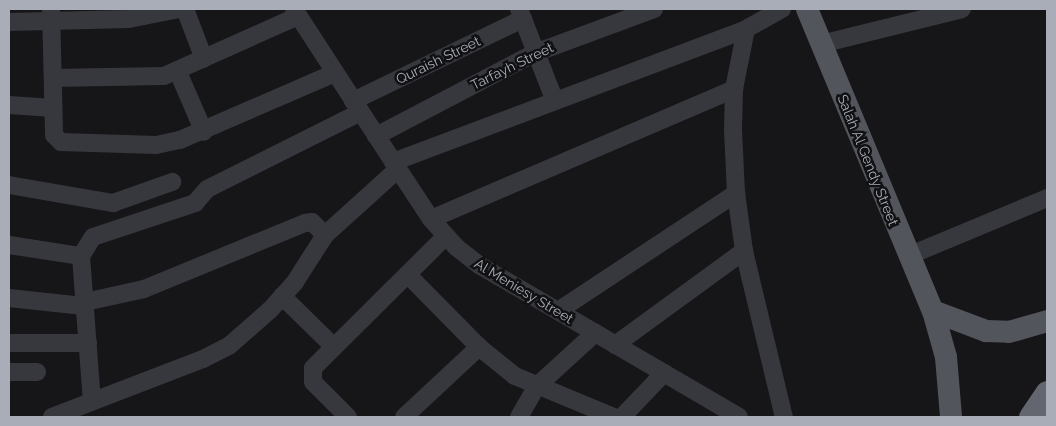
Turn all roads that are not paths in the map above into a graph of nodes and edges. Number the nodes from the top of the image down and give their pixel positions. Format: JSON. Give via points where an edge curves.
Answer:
{"nodes":[{"id":1,"x":180,"y":9,"type":"edge"},
{"id":2,"x":185,"y":9,"type":"edge"},
{"id":3,"x":654,"y":9,"type":"edge"},
{"id":4,"x":782,"y":9,"type":"edge"},
{"id":5,"x":807,"y":9,"type":"edge"},
{"id":6,"x":962,"y":9,"type":"edge"},
{"id":7,"x":295,"y":11,"type":"edge"},
{"id":8,"x":521,"y":14,"type":"edge"},
{"id":9,"x":51,"y":15,"type":"edge"},
{"id":10,"x":9,"y":22,"type":"edge"},
{"id":11,"x":746,"y":29,"type":"junction"},
{"id":12,"x":821,"y":44,"type":"junction"},
{"id":13,"x":535,"y":53,"type":"junction"},
{"id":14,"x":204,"y":59,"type":"junction"},
{"id":15,"x":178,"y":72,"type":"junction"},
{"id":16,"x":335,"y":73,"type":"junction"},
{"id":17,"x":53,"y":78,"type":"junction"},
{"id":18,"x":734,"y":88,"type":"junction"},
{"id":19,"x":554,"y":100,"type":"junction"},
{"id":20,"x":9,"y":105,"type":"edge"},
{"id":21,"x":357,"y":107,"type":"junction"},
{"id":22,"x":53,"y":108,"type":"junction"},
{"id":23,"x":204,"y":132,"type":"junction"},
{"id":24,"x":376,"y":136,"type":"junction"},
{"id":25,"x":395,"y":166,"type":"junction"},
{"id":26,"x":172,"y":182,"type":"dead end"},
{"id":27,"x":9,"y":185,"type":"edge"},
{"id":28,"x":736,"y":192,"type":"junction"},
{"id":29,"x":1047,"y":198,"type":"edge"},
{"id":30,"x":431,"y":219,"type":"junction"},
{"id":31,"x":325,"y":235,"type":"junction"},
{"id":32,"x":446,"y":236,"type":"junction"},
{"id":33,"x":9,"y":245,"type":"edge"},
{"id":34,"x":744,"y":252,"type":"junction"},
{"id":35,"x":81,"y":256,"type":"junction"},
{"id":36,"x":908,"y":256,"type":"junction"},
{"id":37,"x":408,"y":275,"type":"junction"},
{"id":38,"x":282,"y":296,"type":"junction"},
{"id":39,"x":9,"y":298,"type":"edge"},
{"id":40,"x":85,"y":304,"type":"junction"},
{"id":41,"x":558,"y":311,"type":"junction"},
{"id":42,"x":932,"y":311,"type":"junction"},
{"id":43,"x":1047,"y":321,"type":"edge"},
{"id":44,"x":595,"y":333,"type":"junction"},
{"id":45,"x":9,"y":343,"type":"edge"},
{"id":46,"x":88,"y":343,"type":"junction"},
{"id":47,"x":615,"y":344,"type":"junction"},
{"id":48,"x":479,"y":346,"type":"junction"},
{"id":49,"x":334,"y":347,"type":"junction"},
{"id":50,"x":9,"y":372,"type":"edge"},
{"id":51,"x":38,"y":372,"type":"dead end"},
{"id":52,"x":664,"y":373,"type":"junction"},
{"id":53,"x":537,"y":386,"type":"junction"},
{"id":54,"x":1047,"y":393,"type":"edge"},
{"id":55,"x":92,"y":402,"type":"junction"},
{"id":56,"x":709,"y":409,"type":"edge"},
{"id":57,"x":52,"y":417,"type":"edge"},
{"id":58,"x":348,"y":417,"type":"edge"},
{"id":59,"x":404,"y":417,"type":"edge"},
{"id":60,"x":518,"y":417,"type":"edge"},
{"id":61,"x":614,"y":417,"type":"edge"},
{"id":62,"x":622,"y":417,"type":"edge"},
{"id":63,"x":739,"y":417,"type":"edge"},
{"id":64,"x":784,"y":417,"type":"edge"},
{"id":65,"x":952,"y":417,"type":"edge"},
{"id":66,"x":1031,"y":417,"type":"edge"}],
"edges":[{"from":1,"to":9,"type":"street","via":[[129,19]]},
{"from":2,"to":14,"type":"street"},
{"from":3,"to":13,"type":"street","name":"Tarfayh Street"},
{"from":4,"to":11,"type":"street"},
{"from":5,"to":12,"type":"main road","name":"Salah Al Gendy Street"},
{"from":6,"to":12,"type":"street"},
{"from":7,"to":14,"type":"street"},
{"from":7,"to":16,"type":"street","name":"Al Meniesy Street"},
{"from":8,"to":13,"type":"street"},
{"from":8,"to":21,"type":"street","name":"Quraish Street"},
{"from":9,"to":10,"type":"street"},
{"from":9,"to":17,"type":"street"},
{"from":11,"to":18,"type":"street"},
{"from":11,"to":19,"type":"street"},
{"from":12,"to":36,"type":"main road","name":"Salah Al Gendy Street"},
{"from":13,"to":19,"type":"street"},
{"from":13,"to":24,"type":"street","name":"Tarfayh Street"},
{"from":14,"to":15,"type":"street"},
{"from":15,"to":17,"type":"street","via":[[147,78]]},
{"from":15,"to":23,"type":"street"},
{"from":16,"to":21,"type":"street","name":"Al Meniesy Street"},
{"from":16,"to":23,"type":"street"},
{"from":17,"to":22,"type":"street"},
{"from":18,"to":28,"type":"street"},
{"from":18,"to":30,"type":"street"},
{"from":19,"to":25,"type":"street"},
{"from":20,"to":22,"type":"street"},
{"from":21,"to":24,"type":"street","name":"Al Meniesy Street"},
{"from":21,"to":35,"type":"street","name":"Quraish Street","via":[[207,188],[195,203],[93,237]]},
{"from":22,"to":23,"type":"street","via":[[54,135],[61,142],[156,145]]},
{"from":24,"to":25,"type":"street","name":"Al Meniesy Street"},
{"from":25,"to":30,"type":"street","name":"Al Meniesy Street"},
{"from":25,"to":31,"type":"street"},
{"from":26,"to":27,"type":"street","via":[[113,203]]},
{"from":28,"to":34,"type":"street"},
{"from":28,"to":41,"type":"street"},
{"from":29,"to":36,"type":"street"},
{"from":30,"to":32,"type":"street","name":"Al Meniesy Street"},
{"from":31,"to":38,"type":"street"},
{"from":31,"to":40,"type":"street","via":[[312,222],[305,223],[144,289]]},
{"from":32,"to":37,"type":"street"},
{"from":32,"to":41,"type":"street","name":"Al Meniesy Street","via":[[479,265]]},
{"from":33,"to":35,"type":"street"},
{"from":34,"to":47,"type":"street"},
{"from":34,"to":64,"type":"street"},
{"from":35,"to":40,"type":"street"},
{"from":36,"to":42,"type":"main road","name":"Salah Al Gendy Street"},
{"from":37,"to":48,"type":"street"},
{"from":37,"to":49,"type":"street"},
{"from":38,"to":49,"type":"street"},
{"from":38,"to":55,"type":"street","via":[[230,345],[203,360]]},
{"from":39,"to":40,"type":"street"},
{"from":40,"to":46,"type":"street"},
{"from":41,"to":44,"type":"street","name":"Al Meniesy Street"},
{"from":42,"to":43,"type":"main road","via":[[986,332],[1024,329]]},
{"from":42,"to":65,"type":"main road","name":"Salah Al Gendy Street","via":[[946,357]]},
{"from":44,"to":47,"type":"street","name":"Al Meniesy Street"},
{"from":44,"to":53,"type":"street"},
{"from":45,"to":46,"type":"street"},
{"from":46,"to":55,"type":"street"},
{"from":47,"to":52,"type":"street","name":"Al Meniesy Street"},
{"from":48,"to":53,"type":"street","via":[[516,376]]},
{"from":48,"to":59,"type":"street"},
{"from":49,"to":58,"type":"street","via":[[313,368],[311,375],[313,382]]},
{"from":50,"to":51,"type":"street"},
{"from":52,"to":56,"type":"street","name":"Al Meniesy Street"},
{"from":52,"to":62,"type":"street"},
{"from":53,"to":60,"type":"street"},
{"from":53,"to":61,"type":"street"},
{"from":54,"to":66,"type":"highway"},
{"from":55,"to":57,"type":"street"},
{"from":56,"to":63,"type":"street","name":"Al Meniesy Street"}]}
